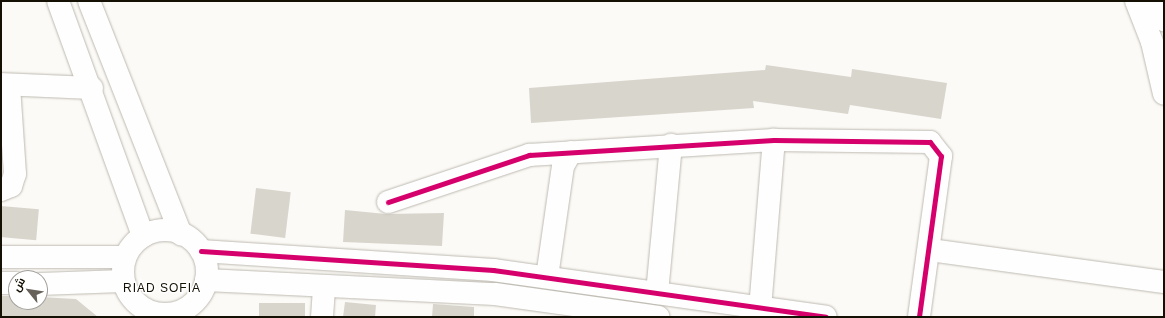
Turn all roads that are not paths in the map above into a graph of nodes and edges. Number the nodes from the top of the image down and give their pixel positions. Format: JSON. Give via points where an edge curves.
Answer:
{"nodes":[{"id":1,"x":58,"y":1,"type":"edge"},
{"id":2,"x":89,"y":1,"type":"edge"},
{"id":3,"x":1136,"y":1,"type":"edge"},
{"id":4,"x":1156,"y":1,"type":"edge"},
{"id":5,"x":1164,"y":20,"type":"edge"},
{"id":6,"x":5,"y":84,"type":"edge"},
{"id":7,"x":92,"y":88,"type":"junction"},
{"id":8,"x":1164,"y":94,"type":"edge"},
{"id":9,"x":774,"y":140,"type":"junction"},
{"id":10,"x":671,"y":145,"type":"junction"},
{"id":11,"x":572,"y":152,"type":"junction"},
{"id":12,"x":1,"y":190,"type":"edge"},
{"id":13,"x":388,"y":202,"type":"dead end"},
{"id":14,"x":181,"y":234,"type":"junction"},
{"id":15,"x":143,"y":236,"type":"junction"},
{"id":16,"x":930,"y":250,"type":"junction"},
{"id":17,"x":201,"y":251,"type":"junction"},
{"id":18,"x":1,"y":257,"type":"edge"},
{"id":19,"x":126,"y":257,"type":"junction"},
{"id":20,"x":547,"y":277,"type":"junction"},
{"id":21,"x":206,"y":280,"type":"junction"},
{"id":22,"x":123,"y":281,"type":"junction"},
{"id":23,"x":1164,"y":282,"type":"edge"},
{"id":24,"x":48,"y":284,"type":"edge"},
{"id":25,"x":324,"y":287,"type":"junction"},
{"id":26,"x":657,"y":293,"type":"junction"},
{"id":27,"x":542,"y":309,"type":"edge"},
{"id":28,"x":760,"y":309,"type":"junction"},
{"id":29,"x":189,"y":312,"type":"edge"},
{"id":30,"x":156,"y":315,"type":"edge"},
{"id":31,"x":322,"y":317,"type":"edge"},
{"id":32,"x":658,"y":317,"type":"edge"},
{"id":33,"x":826,"y":317,"type":"edge"},
{"id":34,"x":919,"y":317,"type":"edge"}],
"edges":[{"from":1,"to":7,"type":"street"},
{"from":2,"to":14,"type":"street"},
{"from":3,"to":8,"type":"street","via":[[1152,42]]},
{"from":4,"to":5,"type":"street"},
{"from":6,"to":7,"type":"street"},
{"from":6,"to":12,"type":"street","via":[[15,174],[11,186]]},
{"from":7,"to":15,"type":"street"},
{"from":9,"to":10,"type":"street"},
{"from":9,"to":16,"type":"street","via":[[936,145],[941,156]]},
{"from":9,"to":28,"type":"street"},
{"from":10,"to":11,"type":"street"},
{"from":10,"to":26,"type":"street"},
{"from":11,"to":13,"type":"street","via":[[529,155]]},
{"from":11,"to":20,"type":"street","via":[[563,166]]},
{"from":14,"to":15,"type":"street","via":[[162,231]]},
{"from":14,"to":17,"type":"street"},
{"from":15,"to":19,"type":"street"},
{"from":16,"to":23,"type":"street"},
{"from":16,"to":34,"type":"street"},
{"from":17,"to":20,"type":"street","via":[[435,264]]},
{"from":17,"to":21,"type":"street"},
{"from":18,"to":19,"type":"street"},
{"from":19,"to":22,"type":"street"},
{"from":20,"to":26,"type":"street"},
{"from":21,"to":25,"type":"street"},
{"from":21,"to":29,"type":"street"},
{"from":22,"to":24,"type":"street"},
{"from":22,"to":30,"type":"street","via":[[129,296],[141,308]]},
{"from":25,"to":27,"type":"street","via":[[423,290]]},
{"from":25,"to":31,"type":"street"},
{"from":26,"to":28,"type":"street"},
{"from":27,"to":32,"type":"street"},
{"from":28,"to":33,"type":"street"},
{"from":29,"to":30,"type":"street"}]}
